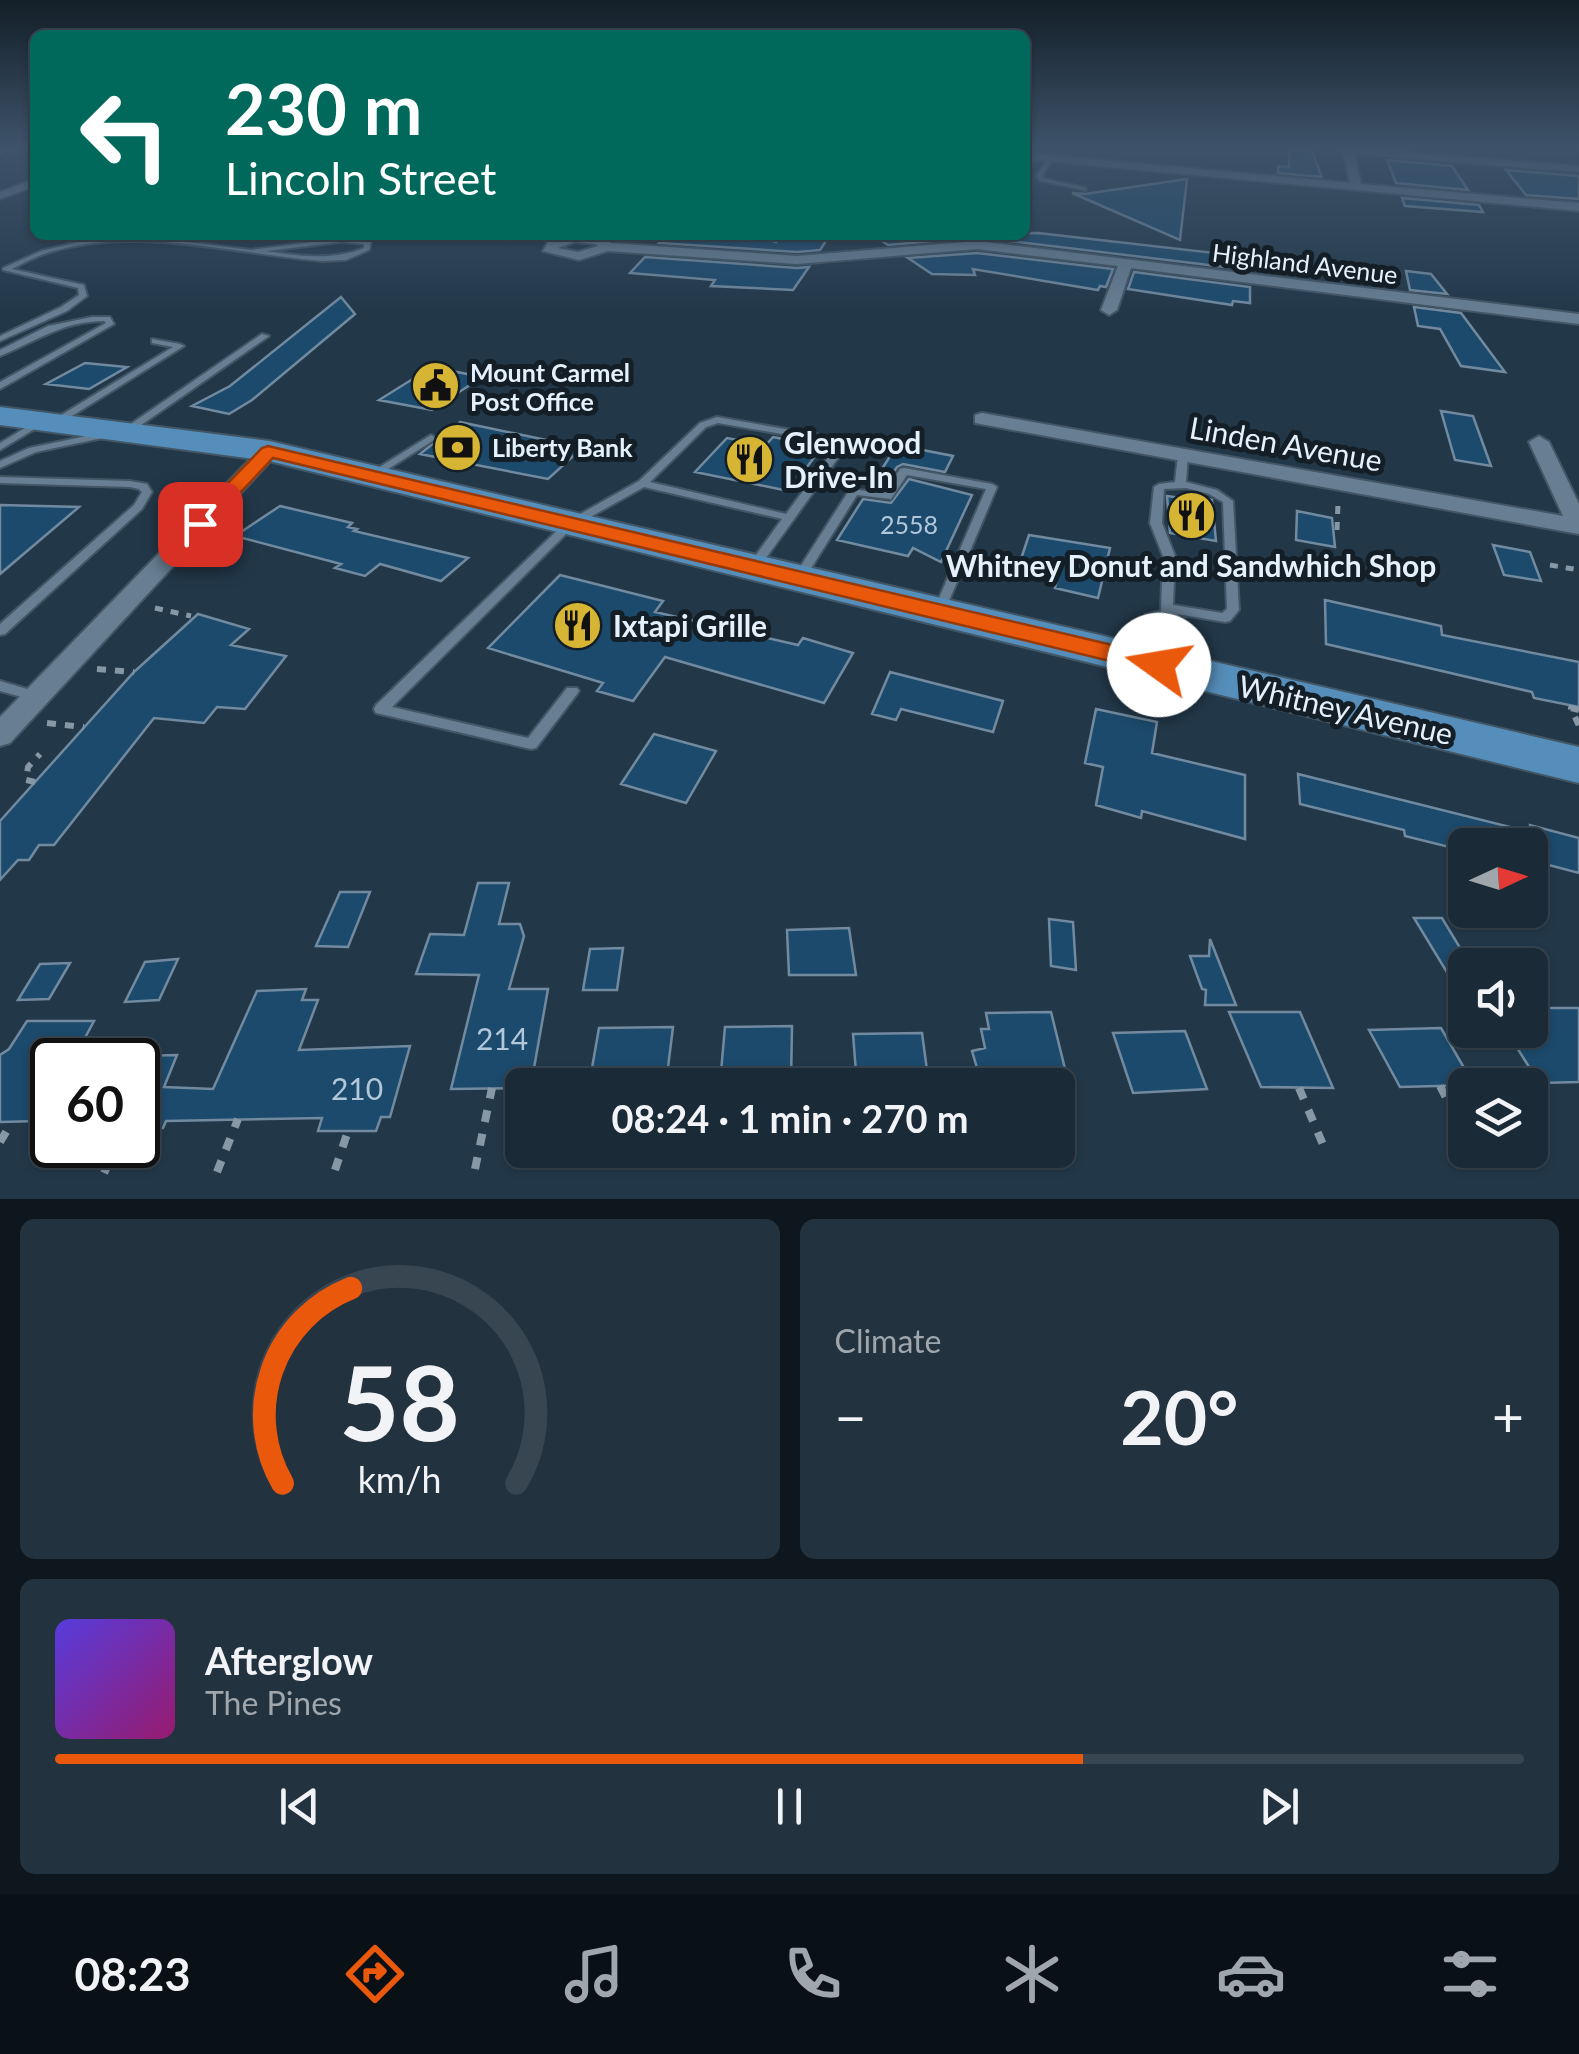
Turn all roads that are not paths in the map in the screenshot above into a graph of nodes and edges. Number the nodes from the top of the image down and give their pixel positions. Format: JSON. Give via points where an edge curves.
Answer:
{"nodes":[{"id":1,"x":1538,"y":203,"type":"edge"},
{"id":2,"x":1579,"y":207,"type":"edge"},
{"id":3,"x":109,"y":240,"type":"edge"},
{"id":4,"x":148,"y":240,"type":"edge"},
{"id":5,"x":607,"y":248,"type":"dead end"},
{"id":6,"x":254,"y":251,"type":"junction"},
{"id":7,"x":1126,"y":264,"type":"junction"},
{"id":8,"x":1109,"y":310,"type":"dead end"},
{"id":9,"x":1572,"y":318,"type":"edge"},
{"id":10,"x":1579,"y":331,"type":"edge"},
{"id":11,"x":265,"y":336,"type":"dead end"},
{"id":12,"x":0,"y":339,"type":"edge"},
{"id":13,"x":155,"y":341,"type":"dead end"},
{"id":14,"x":0,"y":354,"type":"edge"},
{"id":15,"x":0,"y":386,"type":"edge"},
{"id":16,"x":0,"y":416,"type":"edge"},
{"id":17,"x":982,"y":419,"type":"dead end"},
{"id":18,"x":49,"y":421,"type":"junction"},
{"id":19,"x":128,"y":430,"type":"junction"},
{"id":20,"x":431,"y":438,"type":"dead end"},
{"id":21,"x":1538,"y":442,"type":"dead end"},
{"id":22,"x":0,"y":447,"type":"edge"},
{"id":23,"x":268,"y":452,"type":"junction"},
{"id":24,"x":1183,"y":455,"type":"junction"},
{"id":25,"x":0,"y":465,"type":"edge"},
{"id":26,"x":370,"y":476,"type":"junction"},
{"id":27,"x":0,"y":480,"type":"edge"},
{"id":28,"x":643,"y":483,"type":"junction"},
{"id":29,"x":1180,"y":485,"type":"junction"},
{"id":30,"x":790,"y":518,"type":"junction"},
{"id":31,"x":570,"y":524,"type":"junction"},
{"id":32,"x":1579,"y":526,"type":"edge"},
{"id":33,"x":754,"y":568,"type":"junction"},
{"id":34,"x":799,"y":578,"type":"junction"},
{"id":35,"x":1168,"y":611,"type":"junction"},
{"id":36,"x":939,"y":612,"type":"junction"},
{"id":37,"x":0,"y":630,"type":"edge"},
{"id":38,"x":1160,"y":661,"type":"junction"},
{"id":39,"x":0,"y":686,"type":"edge"},
{"id":40,"x":572,"y":692,"type":"dead end"},
{"id":41,"x":37,"y":696,"type":"junction"},
{"id":42,"x":0,"y":735,"type":"edge"},
{"id":43,"x":1579,"y":765,"type":"edge"}],
"edges":[{"from":1,"to":2,"type":"street"},
{"from":3,"to":12,"type":"lane","via":[[68,244],[5,270],[81,287],[83,296]]},
{"from":4,"to":6,"type":"lane"},
{"from":5,"to":7,"type":"street","name":"Highland Avenue","via":[[819,260],[977,244]]},
{"from":6,"to":6,"type":"lane","via":[[346,258],[367,249],[368,242]]},
{"from":7,"to":8,"type":"street"},
{"from":7,"to":9,"type":"street","name":"Highland Avenue"},
{"from":9,"to":10,"type":"street"},
{"from":11,"to":19,"type":"lane"},
{"from":13,"to":18,"type":"lane","via":[[180,346]]},
{"from":14,"to":15,"type":"lane","via":[[60,323],[81,318],[110,324]]},
{"from":16,"to":18,"type":"main road","name":"Whitney Avenue"},
{"from":17,"to":24,"type":"street","name":"Linden Avenue"},
{"from":18,"to":19,"type":"main road","name":"Whitney Avenue"},
{"from":18,"to":22,"type":"lane"},
{"from":19,"to":23,"type":"main road","name":"Whitney Avenue"},
{"from":19,"to":25,"type":"lane","via":[[34,450]]},
{"from":20,"to":26,"type":"lane"},
{"from":21,"to":32,"type":"street"},
{"from":23,"to":26,"type":"main road","name":"Whitney Avenue"},
{"from":23,"to":41,"type":"street"},
{"from":24,"to":29,"type":"lane"},
{"from":24,"to":32,"type":"street","name":"Linden Avenue"},
{"from":26,"to":31,"type":"main road","name":"Whitney Avenue"},
{"from":27,"to":37,"type":"lane","via":[[130,484],[147,492]]},
{"from":28,"to":30,"type":"lane"},
{"from":28,"to":30,"type":"lane","via":[[703,425],[717,420],[831,440],[840,447]]},
{"from":28,"to":31,"type":"lane"},
{"from":29,"to":35,"type":"lane","via":[[1159,487],[1156,509],[1158,535],[1169,556]]},
{"from":29,"to":35,"type":"lane","via":[[1218,492],[1228,501],[1233,610],[1225,618]]},
{"from":30,"to":33,"type":"lane"},
{"from":31,"to":33,"type":"main road","name":"Whitney Avenue"},
{"from":31,"to":40,"type":"lane","via":[[381,710],[531,744]]},
{"from":33,"to":34,"type":"main road","name":"Whitney Avenue"},
{"from":34,"to":36,"type":"main road","name":"Whitney Avenue"},
{"from":34,"to":36,"type":"lane","via":[[854,491],[887,497],[904,472],[992,487]]},
{"from":35,"to":38,"type":"lane","via":[[1150,618],[1146,632],[1145,644]]},
{"from":35,"to":38,"type":"lane","via":[[1184,626],[1180,652]]},
{"from":36,"to":38,"type":"main road","name":"Whitney Avenue"},
{"from":38,"to":43,"type":"main road","name":"Whitney Avenue"},
{"from":39,"to":41,"type":"lane"},
{"from":41,"to":42,"type":"street"}]}
